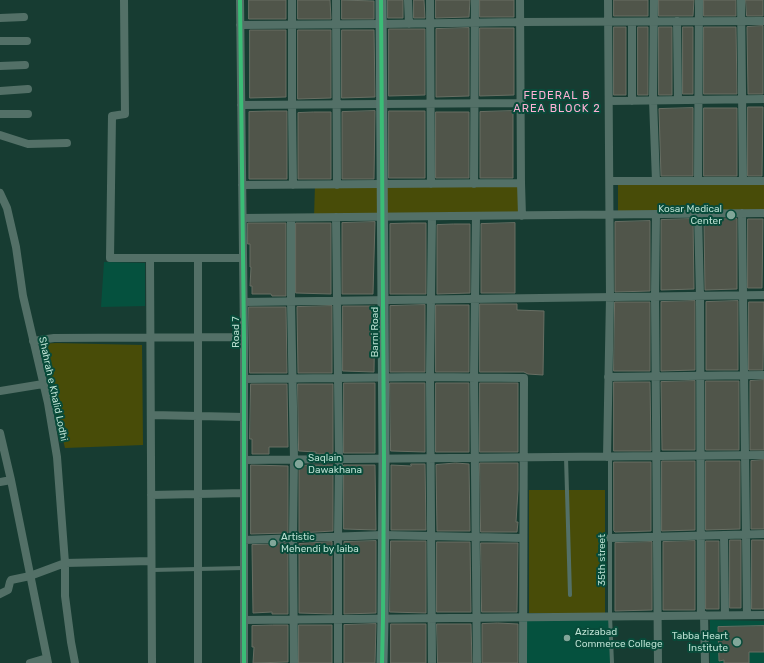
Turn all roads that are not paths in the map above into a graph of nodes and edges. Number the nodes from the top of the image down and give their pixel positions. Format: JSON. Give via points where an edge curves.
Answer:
{"nodes":[{"id":1,"x":124,"y":0,"type":"edge"},
{"id":2,"x":240,"y":0,"type":"edge"},
{"id":3,"x":292,"y":0,"type":"edge"},
{"id":4,"x":336,"y":0,"type":"edge"},
{"id":5,"x":381,"y":0,"type":"edge"},
{"id":6,"x":408,"y":0,"type":"edge"},
{"id":7,"x":430,"y":0,"type":"edge"},
{"id":8,"x":474,"y":0,"type":"edge"},
{"id":9,"x":520,"y":0,"type":"edge"},
{"id":10,"x":608,"y":0,"type":"edge"},
{"id":11,"x":654,"y":0,"type":"edge"},
{"id":12,"x":699,"y":0,"type":"edge"},
{"id":13,"x":741,"y":0,"type":"edge"},
{"id":14,"x":24,"y":17,"type":"dead end"},
{"id":15,"x":0,"y":18,"type":"edge"},
{"id":16,"x":764,"y":20,"type":"edge"},
{"id":17,"x":677,"y":21,"type":"junction"},
{"id":18,"x":699,"y":21,"type":"junction"},
{"id":19,"x":741,"y":21,"type":"junction"},
{"id":20,"x":474,"y":22,"type":"junction"},
{"id":21,"x":520,"y":22,"type":"junction"},
{"id":22,"x":608,"y":22,"type":"junction"},
{"id":23,"x":632,"y":22,"type":"junction"},
{"id":24,"x":654,"y":22,"type":"junction"},
{"id":25,"x":430,"y":23,"type":"junction"},
{"id":26,"x":336,"y":24,"type":"junction"},
{"id":27,"x":381,"y":24,"type":"junction"},
{"id":28,"x":408,"y":24,"type":"junction"},
{"id":29,"x":240,"y":25,"type":"junction"},
{"id":30,"x":293,"y":25,"type":"junction"},
{"id":31,"x":0,"y":41,"type":"edge"},
{"id":32,"x":27,"y":41,"type":"dead end"},
{"id":33,"x":25,"y":65,"type":"dead end"},
{"id":34,"x":0,"y":66,"type":"edge"},
{"id":35,"x":28,"y":89,"type":"dead end"},
{"id":36,"x":0,"y":91,"type":"edge"},
{"id":37,"x":741,"y":99,"type":"junction"},
{"id":38,"x":764,"y":99,"type":"edge"},
{"id":39,"x":653,"y":100,"type":"junction"},
{"id":40,"x":678,"y":100,"type":"junction"},
{"id":41,"x":699,"y":100,"type":"junction"},
{"id":42,"x":609,"y":101,"type":"junction"},
{"id":43,"x":632,"y":101,"type":"junction"},
{"id":44,"x":431,"y":103,"type":"junction"},
{"id":45,"x":474,"y":103,"type":"junction"},
{"id":46,"x":520,"y":103,"type":"junction"},
{"id":47,"x":292,"y":104,"type":"junction"},
{"id":48,"x":336,"y":104,"type":"junction"},
{"id":49,"x":382,"y":104,"type":"junction"},
{"id":50,"x":241,"y":105,"type":"junction"},
{"id":51,"x":0,"y":114,"type":"edge"},
{"id":52,"x":28,"y":114,"type":"dead end"},
{"id":53,"x":0,"y":135,"type":"edge"},
{"id":54,"x":67,"y":142,"type":"dead end"},
{"id":55,"x":610,"y":181,"type":"junction"},
{"id":56,"x":656,"y":181,"type":"junction"},
{"id":57,"x":698,"y":181,"type":"junction"},
{"id":58,"x":743,"y":181,"type":"junction"},
{"id":59,"x":764,"y":181,"type":"edge"},
{"id":60,"x":521,"y":183,"type":"junction"},
{"id":61,"x":383,"y":184,"type":"junction"},
{"id":62,"x":431,"y":184,"type":"junction"},
{"id":63,"x":474,"y":184,"type":"junction"},
{"id":64,"x":242,"y":185,"type":"junction"},
{"id":65,"x":294,"y":185,"type":"junction"},
{"id":66,"x":337,"y":185,"type":"junction"},
{"id":67,"x":0,"y":193,"type":"edge"},
{"id":68,"x":742,"y":213,"type":"junction"},
{"id":69,"x":764,"y":213,"type":"edge"},
{"id":70,"x":656,"y":214,"type":"junction"},
{"id":71,"x":698,"y":214,"type":"junction"},
{"id":72,"x":609,"y":215,"type":"junction"},
{"id":73,"x":432,"y":216,"type":"junction"},
{"id":74,"x":476,"y":216,"type":"junction"},
{"id":75,"x":522,"y":216,"type":"junction"},
{"id":76,"x":336,"y":217,"type":"junction"},
{"id":77,"x":383,"y":217,"type":"junction"},
{"id":78,"x":243,"y":218,"type":"junction"},
{"id":79,"x":291,"y":218,"type":"junction"},
{"id":80,"x":243,"y":258,"type":"junction"},
{"id":81,"x":150,"y":259,"type":"junction"},
{"id":82,"x":198,"y":259,"type":"junction"},
{"id":83,"x":744,"y":295,"type":"junction"},
{"id":84,"x":764,"y":295,"type":"edge"},
{"id":85,"x":655,"y":296,"type":"junction"},
{"id":86,"x":700,"y":296,"type":"junction"},
{"id":87,"x":610,"y":297,"type":"junction"},
{"id":88,"x":430,"y":299,"type":"junction"},
{"id":89,"x":475,"y":299,"type":"junction"},
{"id":90,"x":338,"y":300,"type":"junction"},
{"id":91,"x":383,"y":300,"type":"junction"},
{"id":92,"x":291,"y":301,"type":"junction"},
{"id":93,"x":244,"y":302,"type":"junction"},
{"id":94,"x":150,"y":338,"type":"junction"},
{"id":95,"x":198,"y":338,"type":"junction"},
{"id":96,"x":244,"y":338,"type":"junction"},
{"id":97,"x":33,"y":341,"type":"junction"},
{"id":98,"x":745,"y":375,"type":"junction"},
{"id":99,"x":764,"y":375,"type":"edge"},
{"id":100,"x":656,"y":376,"type":"junction"},
{"id":101,"x":700,"y":376,"type":"junction"},
{"id":102,"x":383,"y":377,"type":"junction"},
{"id":103,"x":430,"y":377,"type":"junction"},
{"id":104,"x":474,"y":377,"type":"junction"},
{"id":105,"x":608,"y":377,"type":"junction"},
{"id":106,"x":292,"y":378,"type":"junction"},
{"id":107,"x":339,"y":378,"type":"junction"},
{"id":108,"x":244,"y":379,"type":"junction"},
{"id":109,"x":43,"y":384,"type":"junction"},
{"id":110,"x":0,"y":391,"type":"edge"},
{"id":111,"x":152,"y":415,"type":"junction"},
{"id":112,"x":198,"y":416,"type":"junction"},
{"id":113,"x":244,"y":417,"type":"junction"},
{"id":114,"x":0,"y":433,"type":"edge"},
{"id":115,"x":745,"y":455,"type":"junction"},
{"id":116,"x":764,"y":455,"type":"edge"},
{"id":117,"x":657,"y":456,"type":"junction"},
{"id":118,"x":701,"y":456,"type":"junction"},
{"id":119,"x":524,"y":457,"type":"junction"},
{"id":120,"x":566,"y":457,"type":"junction"},
{"id":121,"x":609,"y":457,"type":"junction"},
{"id":122,"x":432,"y":458,"type":"junction"},
{"id":123,"x":475,"y":458,"type":"junction"},
{"id":124,"x":340,"y":459,"type":"junction"},
{"id":125,"x":384,"y":459,"type":"junction"},
{"id":126,"x":244,"y":460,"type":"junction"},
{"id":127,"x":294,"y":460,"type":"junction"},
{"id":128,"x":11,"y":480,"type":"junction"},
{"id":129,"x":0,"y":482,"type":"edge"},
{"id":130,"x":244,"y":493,"type":"junction"},
{"id":131,"x":198,"y":494,"type":"junction"},
{"id":132,"x":152,"y":495,"type":"junction"},
{"id":133,"x":746,"y":534,"type":"junction"},
{"id":134,"x":764,"y":534,"type":"edge"},
{"id":135,"x":383,"y":535,"type":"junction"},
{"id":136,"x":702,"y":535,"type":"junction"},
{"id":137,"x":724,"y":535,"type":"junction"},
{"id":138,"x":431,"y":536,"type":"junction"},
{"id":139,"x":338,"y":537,"type":"junction"},
{"id":140,"x":476,"y":537,"type":"junction"},
{"id":141,"x":658,"y":537,"type":"junction"},
{"id":142,"x":292,"y":538,"type":"junction"},
{"id":143,"x":522,"y":538,"type":"junction"},
{"id":144,"x":610,"y":538,"type":"junction"},
{"id":145,"x":244,"y":540,"type":"junction"},
{"id":146,"x":151,"y":561,"type":"junction"},
{"id":147,"x":65,"y":563,"type":"junction"},
{"id":148,"x":244,"y":568,"type":"junction"},
{"id":149,"x":198,"y":569,"type":"junction"},
{"id":150,"x":151,"y":570,"type":"junction"},
{"id":151,"x":30,"y":576,"type":"junction"},
{"id":152,"x":0,"y":594,"type":"edge"},
{"id":153,"x":570,"y":595,"type":"dead end"},
{"id":154,"x":764,"y":614,"type":"edge"},
{"id":155,"x":703,"y":615,"type":"junction"},
{"id":156,"x":725,"y":615,"type":"junction"},
{"id":157,"x":746,"y":615,"type":"junction"},
{"id":158,"x":610,"y":616,"type":"junction"},
{"id":159,"x":658,"y":616,"type":"junction"},
{"id":160,"x":476,"y":617,"type":"junction"},
{"id":161,"x":522,"y":617,"type":"junction"},
{"id":162,"x":339,"y":618,"type":"junction"},
{"id":163,"x":383,"y":618,"type":"junction"},
{"id":164,"x":432,"y":618,"type":"junction"},
{"id":165,"x":294,"y":619,"type":"junction"},
{"id":166,"x":244,"y":620,"type":"junction"},
{"id":167,"x":47,"y":661,"type":"edge"},
{"id":168,"x":30,"y":663,"type":"edge"},
{"id":169,"x":75,"y":663,"type":"edge"},
{"id":170,"x":152,"y":663,"type":"edge"},
{"id":171,"x":198,"y":663,"type":"edge"},
{"id":172,"x":244,"y":663,"type":"edge"},
{"id":173,"x":294,"y":663,"type":"edge"},
{"id":174,"x":338,"y":663,"type":"edge"},
{"id":175,"x":382,"y":663,"type":"edge"},
{"id":176,"x":432,"y":663,"type":"edge"},
{"id":177,"x":477,"y":663,"type":"edge"},
{"id":178,"x":522,"y":663,"type":"edge"},
{"id":179,"x":612,"y":663,"type":"edge"},
{"id":180,"x":658,"y":663,"type":"edge"},
{"id":181,"x":705,"y":663,"type":"edge"}],
"edges":[{"from":1,"to":81,"type":"street","via":[[125,114],[112,116],[110,258]]},
{"from":2,"to":29,"type":"street","name":"Road 7"},
{"from":3,"to":30,"type":"street"},
{"from":4,"to":26,"type":"street"},
{"from":5,"to":27,"type":"street","name":"Barni Road"},
{"from":6,"to":28,"type":"street"},
{"from":7,"to":25,"type":"street"},
{"from":8,"to":20,"type":"street"},
{"from":9,"to":21,"type":"street"},
{"from":10,"to":22,"type":"street"},
{"from":11,"to":24,"type":"street"},
{"from":12,"to":18,"type":"street"},
{"from":13,"to":19,"type":"street"},
{"from":14,"to":15,"type":"street"},
{"from":16,"to":19,"type":"street"},
{"from":17,"to":18,"type":"street"},
{"from":17,"to":24,"type":"street"},
{"from":17,"to":40,"type":"street"},
{"from":18,"to":19,"type":"street"},
{"from":18,"to":41,"type":"street"},
{"from":19,"to":37,"type":"street"},
{"from":20,"to":21,"type":"street"},
{"from":20,"to":25,"type":"street"},
{"from":20,"to":45,"type":"street"},
{"from":21,"to":22,"type":"street"},
{"from":21,"to":46,"type":"street"},
{"from":22,"to":23,"type":"street"},
{"from":22,"to":42,"type":"street"},
{"from":23,"to":24,"type":"street"},
{"from":23,"to":43,"type":"street"},
{"from":24,"to":39,"type":"street"},
{"from":25,"to":28,"type":"street"},
{"from":25,"to":44,"type":"street"},
{"from":26,"to":27,"type":"street"},
{"from":26,"to":30,"type":"street"},
{"from":26,"to":48,"type":"street"},
{"from":27,"to":28,"type":"street"},
{"from":27,"to":49,"type":"street","name":"Barni Road"},
{"from":29,"to":30,"type":"street"},
{"from":29,"to":50,"type":"street","name":"Road 7"},
{"from":30,"to":47,"type":"street"},
{"from":31,"to":32,"type":"street"},
{"from":33,"to":34,"type":"street"},
{"from":35,"to":36,"type":"street"},
{"from":37,"to":38,"type":"street"},
{"from":37,"to":41,"type":"street"},
{"from":37,"to":58,"type":"street"},
{"from":39,"to":40,"type":"street"},
{"from":39,"to":43,"type":"street"},
{"from":39,"to":56,"type":"street"},
{"from":40,"to":41,"type":"street"},
{"from":41,"to":57,"type":"street"},
{"from":42,"to":43,"type":"street"},
{"from":42,"to":55,"type":"street"},
{"from":44,"to":45,"type":"street"},
{"from":44,"to":49,"type":"street"},
{"from":44,"to":62,"type":"street"},
{"from":45,"to":46,"type":"street"},
{"from":45,"to":63,"type":"street"},
{"from":46,"to":60,"type":"street"},
{"from":47,"to":48,"type":"street"},
{"from":47,"to":50,"type":"street"},
{"from":47,"to":65,"type":"street"},
{"from":48,"to":49,"type":"street"},
{"from":48,"to":66,"type":"street"},
{"from":49,"to":61,"type":"street","name":"Barni Road"},
{"from":50,"to":64,"type":"street","name":"Road 7"},
{"from":51,"to":52,"type":"street"},
{"from":53,"to":54,"type":"street","via":[[28,144]]},
{"from":55,"to":56,"type":"street"},
{"from":55,"to":72,"type":"street"},
{"from":56,"to":57,"type":"street"},
{"from":57,"to":58,"type":"street"},
{"from":58,"to":59,"type":"street"},
{"from":60,"to":63,"type":"street"},
{"from":60,"to":75,"type":"street"},
{"from":61,"to":62,"type":"street"},
{"from":61,"to":66,"type":"street"},
{"from":61,"to":77,"type":"street","name":"Barni Road"},
{"from":62,"to":63,"type":"street"},
{"from":64,"to":65,"type":"street"},
{"from":64,"to":78,"type":"street","name":"Road 7"},
{"from":65,"to":66,"type":"street"},
{"from":67,"to":97,"type":"street","name":"Shahrah e Khalid Lodhi","via":[[7,208],[16,247]]},
{"from":68,"to":69,"type":"street"},
{"from":68,"to":71,"type":"street"},
{"from":68,"to":83,"type":"street"},
{"from":70,"to":71,"type":"street"},
{"from":70,"to":72,"type":"street"},
{"from":70,"to":85,"type":"street"},
{"from":71,"to":86,"type":"street"},
{"from":72,"to":75,"type":"street"},
{"from":72,"to":87,"type":"street"},
{"from":73,"to":74,"type":"street"},
{"from":73,"to":77,"type":"street"},
{"from":73,"to":88,"type":"street"},
{"from":74,"to":75,"type":"street"},
{"from":74,"to":89,"type":"street"},
{"from":76,"to":77,"type":"street"},
{"from":76,"to":79,"type":"street"},
{"from":76,"to":90,"type":"street"},
{"from":77,"to":91,"type":"street","name":"Barni Road"},
{"from":78,"to":79,"type":"street"},
{"from":78,"to":80,"type":"street","name":"Road 7"},
{"from":79,"to":92,"type":"street"},
{"from":80,"to":82,"type":"street"},
{"from":80,"to":93,"type":"street","name":"Road 7"},
{"from":81,"to":82,"type":"street"},
{"from":81,"to":94,"type":"street"},
{"from":82,"to":95,"type":"street"},
{"from":83,"to":84,"type":"street"},
{"from":83,"to":86,"type":"street"},
{"from":83,"to":98,"type":"street"},
{"from":85,"to":86,"type":"street"},
{"from":85,"to":87,"type":"street"},
{"from":85,"to":100,"type":"street"},
{"from":86,"to":101,"type":"street"},
{"from":87,"to":89,"type":"street"},
{"from":87,"to":105,"type":"street"},
{"from":88,"to":89,"type":"street"},
{"from":88,"to":91,"type":"street"},
{"from":88,"to":103,"type":"street"},
{"from":89,"to":104,"type":"street"},
{"from":90,"to":91,"type":"street"},
{"from":90,"to":92,"type":"street"},
{"from":90,"to":107,"type":"street"},
{"from":91,"to":102,"type":"street","name":"Barni Road"},
{"from":92,"to":93,"type":"street"},
{"from":92,"to":106,"type":"street"},
{"from":93,"to":96,"type":"street","name":"Road 7"},
{"from":94,"to":95,"type":"street"},
{"from":94,"to":97,"type":"street","via":[[54,338]]},
{"from":94,"to":111,"type":"street"},
{"from":95,"to":96,"type":"street"},
{"from":95,"to":112,"type":"street"},
{"from":96,"to":108,"type":"street","name":"Road 7"},
{"from":97,"to":109,"type":"street","name":"Shahrah e Khalid Lodhi"},
{"from":98,"to":99,"type":"street"},
{"from":98,"to":101,"type":"street"},
{"from":98,"to":115,"type":"street"},
{"from":100,"to":101,"type":"street"},
{"from":100,"to":105,"type":"street"},
{"from":100,"to":117,"type":"street"},
{"from":101,"to":118,"type":"street"},
{"from":102,"to":103,"type":"street"},
{"from":102,"to":107,"type":"street"},
{"from":102,"to":125,"type":"street","name":"Barni Road"},
{"from":103,"to":104,"type":"street"},
{"from":103,"to":122,"type":"street"},
{"from":104,"to":119,"type":"street","via":[[524,378]]},
{"from":104,"to":123,"type":"street"},
{"from":105,"to":121,"type":"street"},
{"from":106,"to":107,"type":"street"},
{"from":106,"to":108,"type":"street"},
{"from":106,"to":127,"type":"street"},
{"from":107,"to":124,"type":"street"},
{"from":108,"to":113,"type":"street","name":"Road 7"},
{"from":109,"to":110,"type":"street"},
{"from":109,"to":147,"type":"street","name":"Shahrah e Khalid Lodhi","via":[[57,457]]},
{"from":111,"to":112,"type":"street"},
{"from":111,"to":132,"type":"street"},
{"from":112,"to":113,"type":"street"},
{"from":112,"to":131,"type":"street"},
{"from":113,"to":126,"type":"street","name":"Road 7"},
{"from":114,"to":128,"type":"street"},
{"from":115,"to":116,"type":"street"},
{"from":115,"to":118,"type":"street"},
{"from":115,"to":133,"type":"street"},
{"from":117,"to":118,"type":"street"},
{"from":117,"to":121,"type":"street"},
{"from":117,"to":141,"type":"street"},
{"from":118,"to":136,"type":"street"},
{"from":119,"to":120,"type":"street"},
{"from":119,"to":123,"type":"street"},
{"from":119,"to":143,"type":"street"},
{"from":120,"to":121,"type":"street"},
{"from":120,"to":153,"type":"lane"},
{"from":121,"to":144,"type":"lane","name":"35th street"},
{"from":122,"to":123,"type":"street"},
{"from":122,"to":125,"type":"street"},
{"from":122,"to":138,"type":"street"},
{"from":123,"to":140,"type":"street"},
{"from":124,"to":125,"type":"street"},
{"from":124,"to":127,"type":"street"},
{"from":124,"to":139,"type":"street"},
{"from":125,"to":135,"type":"street","name":"Barni Road"},
{"from":126,"to":127,"type":"street"},
{"from":126,"to":130,"type":"street","name":"Road 7"},
{"from":127,"to":142,"type":"street"},
{"from":128,"to":129,"type":"street"},
{"from":128,"to":151,"type":"street"},
{"from":130,"to":131,"type":"street"},
{"from":130,"to":145,"type":"street","name":"Road 7"},
{"from":131,"to":132,"type":"street"},
{"from":131,"to":149,"type":"street"},
{"from":132,"to":146,"type":"street"},
{"from":133,"to":134,"type":"street"},
{"from":133,"to":137,"type":"street"},
{"from":133,"to":157,"type":"street"},
{"from":135,"to":138,"type":"street"},
{"from":135,"to":139,"type":"street"},
{"from":135,"to":163,"type":"street","name":"Barni Road"},
{"from":136,"to":137,"type":"street"},
{"from":136,"to":141,"type":"street"},
{"from":136,"to":155,"type":"street"},
{"from":137,"to":156,"type":"street"},
{"from":138,"to":140,"type":"street"},
{"from":138,"to":164,"type":"street"},
{"from":139,"to":142,"type":"street"},
{"from":139,"to":162,"type":"street"},
{"from":140,"to":143,"type":"street"},
{"from":140,"to":160,"type":"street"},
{"from":141,"to":144,"type":"street"},
{"from":141,"to":159,"type":"street"},
{"from":142,"to":145,"type":"street"},
{"from":142,"to":165,"type":"street"},
{"from":143,"to":161,"type":"street"},
{"from":144,"to":158,"type":"lane","name":"35th street"},
{"from":145,"to":148,"type":"street","name":"Road 7"},
{"from":146,"to":147,"type":"street"},
{"from":146,"to":150,"type":"street"},
{"from":147,"to":151,"type":"street"},
{"from":147,"to":169,"type":"street","name":"Shahrah e Khalid Lodhi","via":[[65,596]]},
{"from":148,"to":149,"type":"lane"},
{"from":148,"to":166,"type":"street","name":"Road 7"},
{"from":149,"to":150,"type":"lane"},
{"from":149,"to":171,"type":"street"},
{"from":150,"to":170,"type":"street"},
{"from":151,"to":152,"type":"street","via":[[11,580],[8,590]]},
{"from":151,"to":167,"type":"street"},
{"from":154,"to":157,"type":"street"},
{"from":155,"to":156,"type":"street"},
{"from":155,"to":159,"type":"street"},
{"from":155,"to":181,"type":"street"},
{"from":156,"to":157,"type":"street"},
{"from":158,"to":159,"type":"street"},
{"from":158,"to":161,"type":"street"},
{"from":158,"to":179,"type":"lane","name":"35th street"},
{"from":159,"to":180,"type":"street"},
{"from":160,"to":161,"type":"street"},
{"from":160,"to":164,"type":"street"},
{"from":160,"to":177,"type":"street"},
{"from":161,"to":178,"type":"street"},
{"from":162,"to":163,"type":"street"},
{"from":162,"to":165,"type":"street"},
{"from":162,"to":174,"type":"street"},
{"from":163,"to":164,"type":"street"},
{"from":163,"to":175,"type":"street","name":"Barni Road"},
{"from":164,"to":176,"type":"street"},
{"from":165,"to":166,"type":"street"},
{"from":165,"to":173,"type":"street"},
{"from":166,"to":172,"type":"street","name":"Road 7"},
{"from":167,"to":168,"type":"street"}]}
